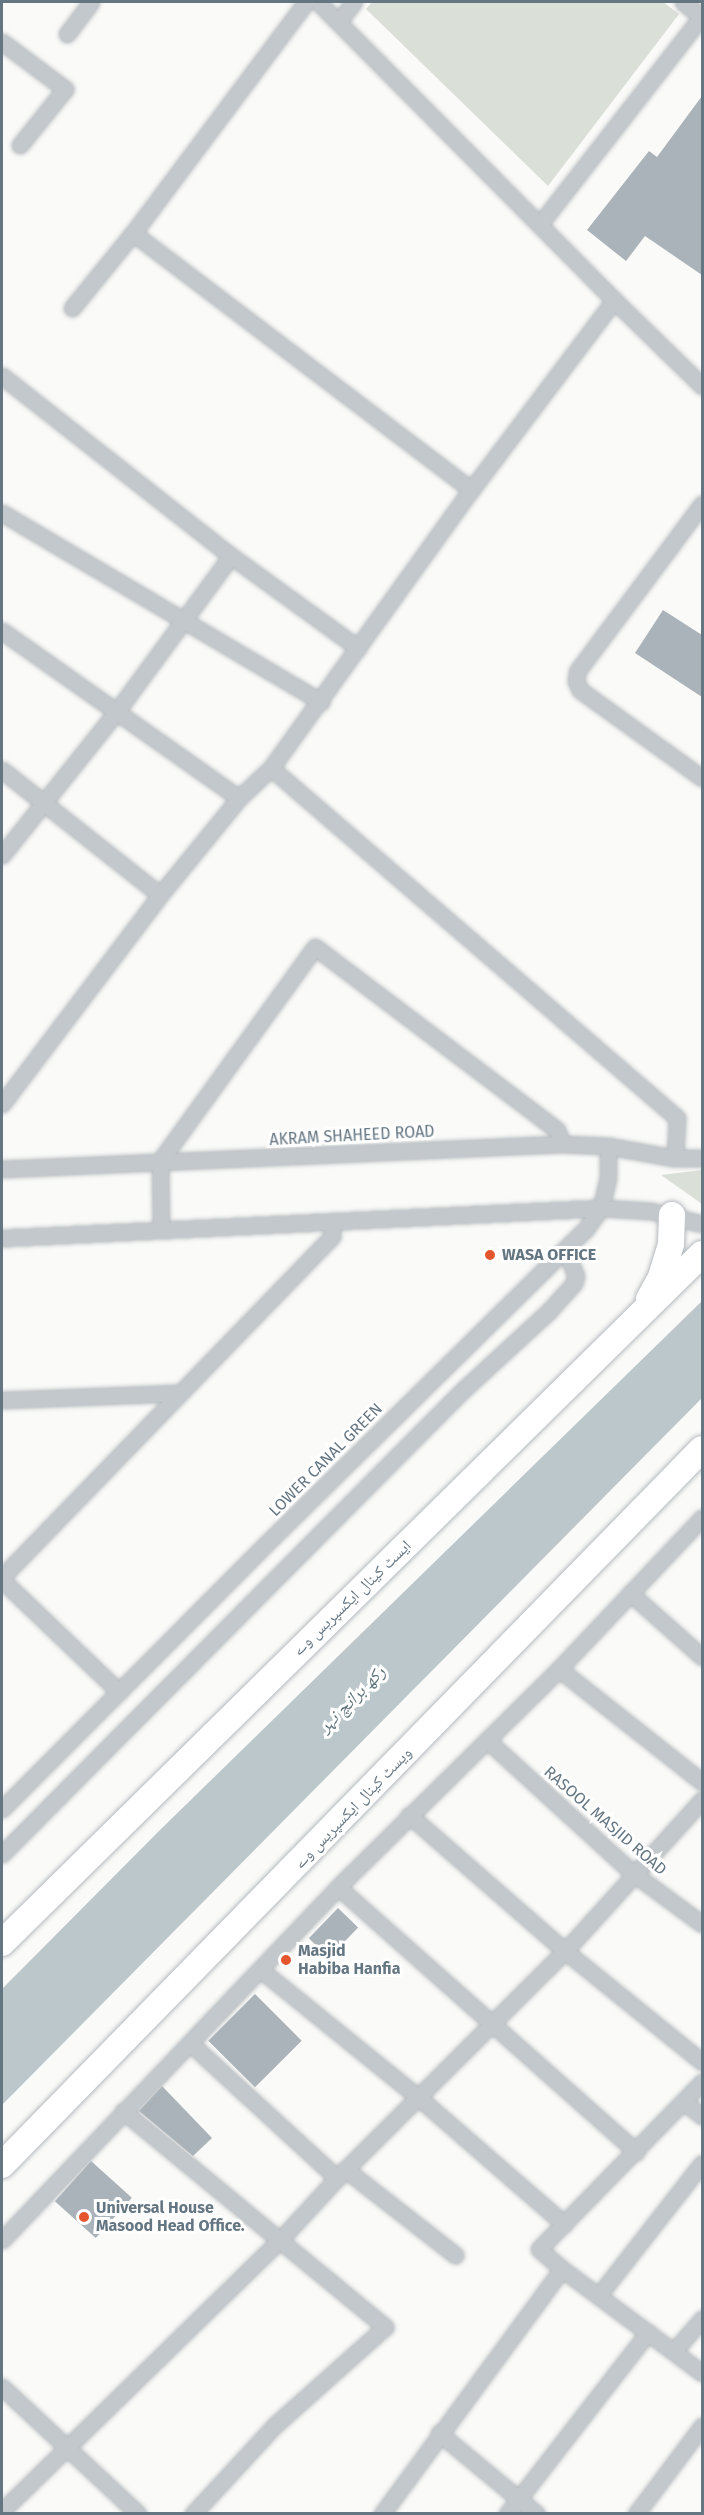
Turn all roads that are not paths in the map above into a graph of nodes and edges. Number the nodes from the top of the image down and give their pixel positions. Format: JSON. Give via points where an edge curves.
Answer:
{"nodes":[{"id":1,"x":91,"y":2,"type":"edge"},
{"id":2,"x":306,"y":2,"type":"edge"},
{"id":3,"x":318,"y":2,"type":"edge"},
{"id":4,"x":354,"y":2,"type":"edge"},
{"id":5,"x":683,"y":2,"type":"edge"},
{"id":6,"x":702,"y":16,"type":"edge"},
{"id":7,"x":339,"y":21,"type":"junction"},
{"id":8,"x":67,"y":34,"type":"dead end"},
{"id":9,"x":2,"y":42,"type":"edge"},
{"id":10,"x":20,"y":145,"type":"dead end"},
{"id":11,"x":540,"y":224,"type":"junction"},
{"id":12,"x":133,"y":233,"type":"junction"},
{"id":13,"x":614,"y":300,"type":"junction"},
{"id":14,"x":72,"y":308,"type":"dead end"},
{"id":15,"x":2,"y":376,"type":"edge"},
{"id":16,"x":702,"y":386,"type":"edge"},
{"id":17,"x":471,"y":490,"type":"junction"},
{"id":18,"x":702,"y":504,"type":"edge"},
{"id":19,"x":2,"y":513,"type":"edge"},
{"id":20,"x":231,"y":556,"type":"junction"},
{"id":21,"x":185,"y":621,"type":"junction"},
{"id":22,"x":2,"y":631,"type":"edge"},
{"id":23,"x":358,"y":648,"type":"junction"},
{"id":24,"x":321,"y":702,"type":"junction"},
{"id":25,"x":117,"y":711,"type":"junction"},
{"id":26,"x":271,"y":768,"type":"junction"},
{"id":27,"x":2,"y":770,"type":"edge"},
{"id":28,"x":702,"y":778,"type":"edge"},
{"id":29,"x":239,"y":798,"type":"junction"},
{"id":30,"x":43,"y":802,"type":"junction"},
{"id":31,"x":2,"y":855,"type":"edge"},
{"id":32,"x":160,"y":895,"type":"junction"},
{"id":33,"x":2,"y":1104,"type":"edge"},
{"id":34,"x":562,"y":1144,"type":"junction"},
{"id":35,"x":608,"y":1146,"type":"junction"},
{"id":36,"x":675,"y":1158,"type":"junction"},
{"id":37,"x":702,"y":1158,"type":"edge"},
{"id":38,"x":160,"y":1161,"type":"junction"},
{"id":39,"x":2,"y":1169,"type":"edge"},
{"id":40,"x":601,"y":1208,"type":"junction"},
{"id":41,"x":672,"y":1215,"type":"junction"},
{"id":42,"x":332,"y":1221,"type":"junction"},
{"id":43,"x":702,"y":1224,"type":"edge"},
{"id":44,"x":161,"y":1230,"type":"junction"},
{"id":45,"x":2,"y":1238,"type":"edge"},
{"id":46,"x":562,"y":1252,"type":"junction"},
{"id":47,"x":702,"y":1254,"type":"edge"},
{"id":48,"x":604,"y":1351,"type":"junction"},
{"id":49,"x":178,"y":1393,"type":"junction"},
{"id":50,"x":4,"y":1402,"type":"edge"},
{"id":51,"x":702,"y":1449,"type":"edge"},
{"id":52,"x":702,"y":1518,"type":"edge"},
{"id":53,"x":2,"y":1578,"type":"edge"},
{"id":54,"x":630,"y":1593,"type":"junction"},
{"id":55,"x":702,"y":1657,"type":"edge"},
{"id":56,"x":559,"y":1669,"type":"junction"},
{"id":57,"x":118,"y":1692,"type":"junction"},
{"id":58,"x":487,"y":1740,"type":"junction"},
{"id":59,"x":702,"y":1782,"type":"edge"},
{"id":60,"x":702,"y":1800,"type":"edge"},
{"id":61,"x":2,"y":1809,"type":"edge"},
{"id":62,"x":409,"y":1815,"type":"junction"},
{"id":63,"x":2,"y":1854,"type":"edge"},
{"id":64,"x":634,"y":1874,"type":"junction"},
{"id":65,"x":338,"y":1887,"type":"junction"},
{"id":66,"x":702,"y":1924,"type":"edge"},
{"id":67,"x":2,"y":1943,"type":"edge"},
{"id":68,"x":565,"y":1951,"type":"junction"},
{"id":69,"x":261,"y":1970,"type":"junction"},
{"id":70,"x":491,"y":2024,"type":"junction"},
{"id":71,"x":190,"y":2043,"type":"junction"},
{"id":72,"x":702,"y":2062,"type":"edge"},
{"id":73,"x":702,"y":2082,"type":"edge"},
{"id":74,"x":417,"y":2097,"type":"junction"},
{"id":75,"x":684,"y":2102,"type":"junction"},
{"id":76,"x":123,"y":2111,"type":"junction"},
{"id":77,"x":702,"y":2116,"type":"edge"},
{"id":78,"x":636,"y":2152,"type":"junction"},
{"id":79,"x":702,"y":2163,"type":"edge"},
{"id":80,"x":2,"y":2165,"type":"edge"},
{"id":81,"x":341,"y":2173,"type":"junction"},
{"id":82,"x":564,"y":2224,"type":"junction"},
{"id":83,"x":2,"y":2240,"type":"edge"},
{"id":84,"x":280,"y":2240,"type":"junction"},
{"id":85,"x":455,"y":2255,"type":"dead end"},
{"id":86,"x":562,"y":2269,"type":"junction"},
{"id":87,"x":599,"y":2295,"type":"junction"},
{"id":88,"x":702,"y":2319,"type":"edge"},
{"id":89,"x":648,"y":2332,"type":"junction"},
{"id":90,"x":674,"y":2351,"type":"junction"},
{"id":91,"x":702,"y":2373,"type":"edge"},
{"id":92,"x":2,"y":2387,"type":"edge"},
{"id":93,"x":702,"y":2426,"type":"edge"},
{"id":94,"x":439,"y":2433,"type":"junction"},
{"id":95,"x":64,"y":2447,"type":"junction"},
{"id":96,"x":518,"y":2499,"type":"junction"},
{"id":97,"x":2,"y":2511,"type":"edge"},
{"id":98,"x":138,"y":2514,"type":"edge"},
{"id":99,"x":193,"y":2514,"type":"edge"},
{"id":100,"x":382,"y":2514,"type":"edge"},
{"id":101,"x":507,"y":2514,"type":"edge"},
{"id":102,"x":537,"y":2514,"type":"edge"},
{"id":103,"x":636,"y":2514,"type":"edge"}],
"edges":[{"from":1,"to":8,"type":"street"},
{"from":2,"to":12,"type":"street"},
{"from":3,"to":7,"type":"street"},
{"from":4,"to":7,"type":"street"},
{"from":5,"to":6,"type":"street"},
{"from":6,"to":11,"type":"street"},
{"from":7,"to":11,"type":"street"},
{"from":9,"to":10,"type":"street","via":[[65,89]]},
{"from":11,"to":13,"type":"street"},
{"from":12,"to":14,"type":"street"},
{"from":12,"to":17,"type":"street"},
{"from":13,"to":16,"type":"street"},
{"from":13,"to":17,"type":"street"},
{"from":15,"to":20,"type":"street"},
{"from":17,"to":23,"type":"street"},
{"from":18,"to":28,"type":"street","via":[[577,672],[576,681],[580,690]]},
{"from":19,"to":21,"type":"street"},
{"from":20,"to":21,"type":"street"},
{"from":20,"to":23,"type":"street"},
{"from":21,"to":24,"type":"street"},
{"from":21,"to":25,"type":"street"},
{"from":22,"to":25,"type":"street"},
{"from":23,"to":24,"type":"street"},
{"from":24,"to":26,"type":"street"},
{"from":25,"to":29,"type":"street"},
{"from":25,"to":30,"type":"street"},
{"from":26,"to":29,"type":"street"},
{"from":26,"to":36,"type":"street","via":[[677,1118]]},
{"from":27,"to":30,"type":"street"},
{"from":29,"to":32,"type":"street"},
{"from":30,"to":31,"type":"street"},
{"from":30,"to":32,"type":"street"},
{"from":32,"to":33,"type":"street"},
{"from":34,"to":35,"type":"street","name":"AKRAM SHAHEED ROAD"},
{"from":34,"to":38,"type":"street","name":"AKRAM SHAHEED ROAD"},
{"from":34,"to":38,"type":"street","via":[[557,1130],[315,947]]},
{"from":35,"to":36,"type":"street","name":"AKRAM SHAHEED ROAD"},
{"from":35,"to":40,"type":"street","via":[[608,1178]]},
{"from":36,"to":37,"type":"street","name":"AKRAM SHAHEED ROAD"},
{"from":38,"to":39,"type":"street","name":"AKRAM SHAHEED ROAD"},
{"from":38,"to":44,"type":"street"},
{"from":40,"to":41,"type":"street"},
{"from":40,"to":42,"type":"street"},
{"from":40,"to":46,"type":"street","name":"LOWER CANAL GREEN"},
{"from":41,"to":43,"type":"street"},
{"from":41,"to":48,"type":"main road","via":[[671,1244],[661,1277],[642,1311]]},
{"from":42,"to":44,"type":"street"},
{"from":42,"to":49,"type":"street","via":[[333,1236]]},
{"from":44,"to":45,"type":"street"},
{"from":46,"to":57,"type":"street","name":"LOWER CANAL GREEN"},
{"from":46,"to":63,"type":"street","via":[[576,1276],[549,1311],[462,1391]]},
{"from":47,"to":48,"type":"main road","name":"ایسٹ کینال ایکسپریس وے"},
{"from":48,"to":67,"type":"main road","name":"ایسٹ کینال ایکسپریس وے"},
{"from":49,"to":50,"type":"street"},
{"from":49,"to":53,"type":"street"},
{"from":51,"to":80,"type":"main road","name":"ویسٹ کینال ایکسپریس وے"},
{"from":52,"to":54,"type":"street"},
{"from":53,"to":57,"type":"street"},
{"from":54,"to":55,"type":"street"},
{"from":54,"to":56,"type":"street"},
{"from":56,"to":58,"type":"street"},
{"from":56,"to":59,"type":"street"},
{"from":57,"to":61,"type":"street","name":"LOWER CANAL GREEN"},
{"from":58,"to":62,"type":"street"},
{"from":58,"to":64,"type":"street","name":"RASOOL MASJID ROAD"},
{"from":60,"to":64,"type":"street"},
{"from":62,"to":65,"type":"street"},
{"from":62,"to":68,"type":"street"},
{"from":64,"to":66,"type":"street","name":"RASOOL MASJID ROAD"},
{"from":64,"to":68,"type":"street"},
{"from":65,"to":69,"type":"street"},
{"from":65,"to":70,"type":"street"},
{"from":68,"to":70,"type":"street"},
{"from":68,"to":72,"type":"street"},
{"from":69,"to":71,"type":"street"},
{"from":69,"to":74,"type":"street"},
{"from":70,"to":74,"type":"street"},
{"from":70,"to":78,"type":"street"},
{"from":71,"to":76,"type":"street"},
{"from":71,"to":81,"type":"street"},
{"from":73,"to":75,"type":"street"},
{"from":74,"to":81,"type":"street"},
{"from":74,"to":82,"type":"street"},
{"from":75,"to":77,"type":"street"},
{"from":75,"to":78,"type":"street"},
{"from":76,"to":83,"type":"street"},
{"from":76,"to":84,"type":"street"},
{"from":78,"to":82,"type":"street"},
{"from":79,"to":87,"type":"street"},
{"from":81,"to":84,"type":"street"},
{"from":81,"to":85,"type":"street"},
{"from":82,"to":86,"type":"street","via":[[539,2249]]},
{"from":84,"to":95,"type":"street"},
{"from":84,"to":99,"type":"street","via":[[385,2327],[275,2425]]},
{"from":86,"to":87,"type":"street"},
{"from":86,"to":94,"type":"street"},
{"from":87,"to":89,"type":"street"},
{"from":88,"to":90,"type":"street"},
{"from":89,"to":90,"type":"street"},
{"from":89,"to":96,"type":"street"},
{"from":90,"to":91,"type":"street"},
{"from":92,"to":95,"type":"street"},
{"from":93,"to":103,"type":"street"},
{"from":94,"to":96,"type":"street"},
{"from":94,"to":100,"type":"street"},
{"from":95,"to":97,"type":"street"},
{"from":95,"to":98,"type":"street"},
{"from":96,"to":101,"type":"street"},
{"from":96,"to":102,"type":"street"}]}
